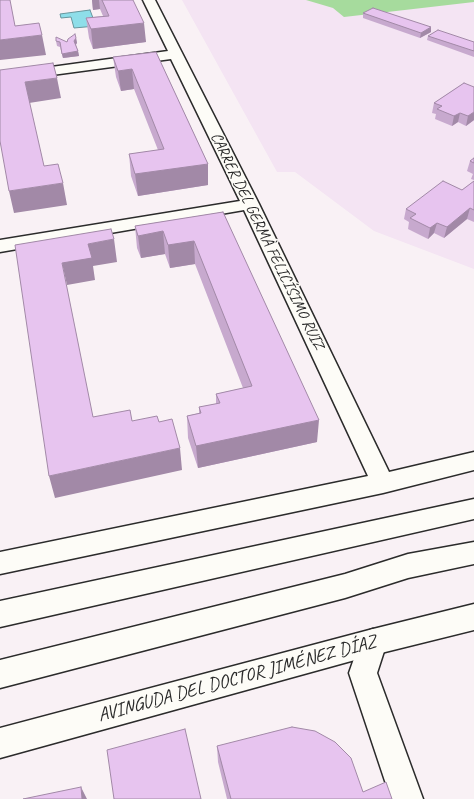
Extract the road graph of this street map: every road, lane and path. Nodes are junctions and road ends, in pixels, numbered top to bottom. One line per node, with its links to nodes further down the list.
1 (149, 0): 2 (street, CARRER DEL GERMÀ FELICÍSIMO RUIZ)
2 (175, 54): 3 (street); 4 (street, CARRER DEL GERMÀ FELICÍSIMO RUIZ)
3 (0, 78)
4 (250, 204): 5 (street); 7 (street, CARRER DEL GERMÀ FELICÍSIMO RUIZ)
5 (0, 246)
6 (474, 461): 7 (street)
7 (383, 483): 10 (street)
8 (474, 510): 11 (street)
9 (474, 553): 14 (street)
10 (0, 563)
11 (0, 614)
12 (474, 617): 13 (street, AVINGUDA DEL DOCTOR JIMÉNEZ DÍAZ)
13 (373, 642): 15 (street, AVINGUDA DEL DOCTOR JIMÉNEZ DÍAZ); 16 (street)
14 (0, 674)
15 (0, 743)
16 (407, 799)

